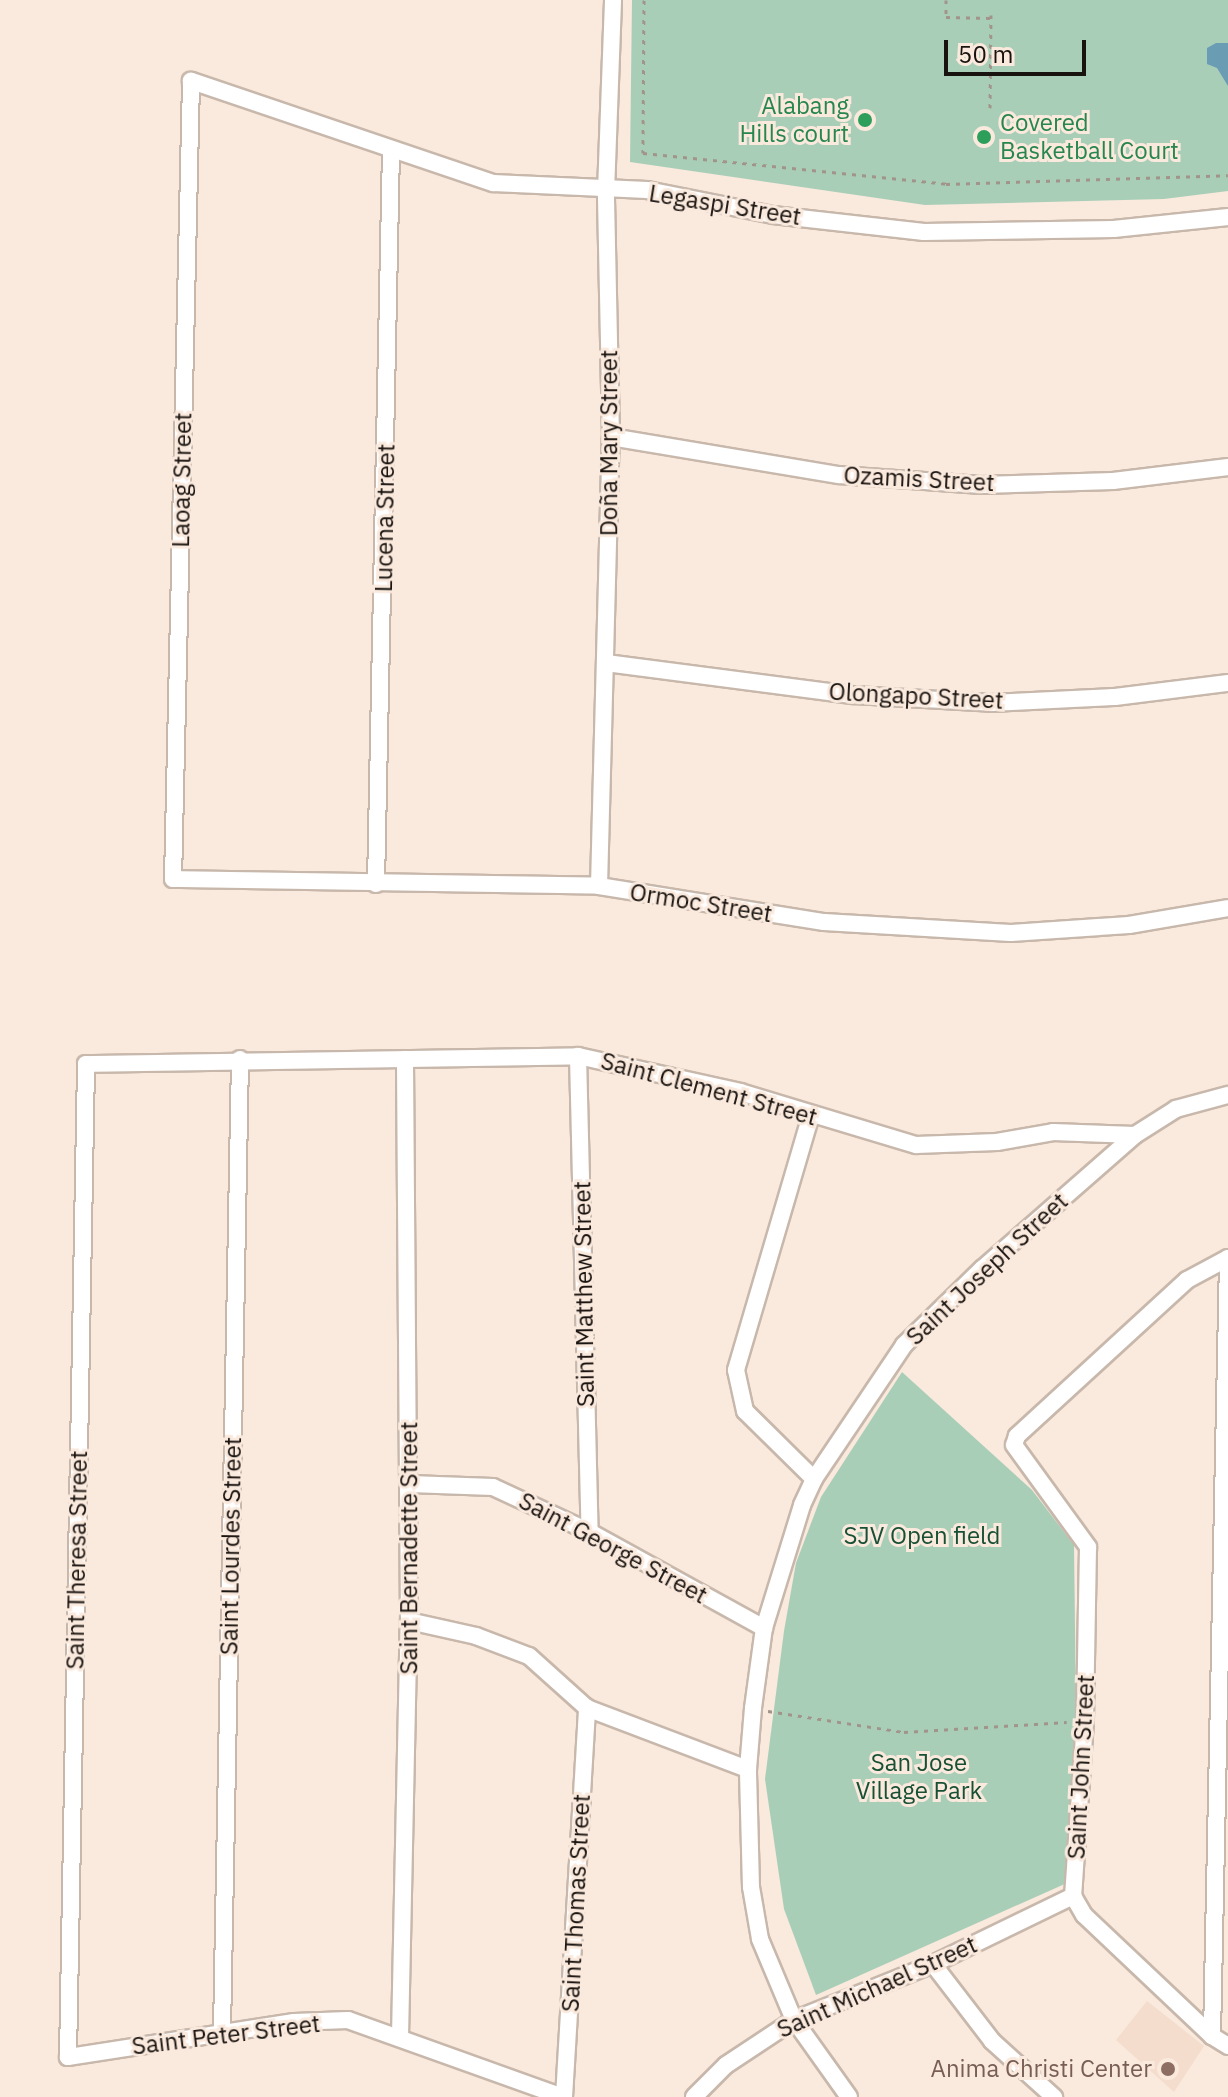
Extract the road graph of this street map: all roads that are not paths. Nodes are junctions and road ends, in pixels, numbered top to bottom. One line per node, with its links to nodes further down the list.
1 (613, 0): 4 (street, Doña Mary Street)
2 (191, 81): 3 (street, Legaspi Street); 10 (street, Laoag Street)
3 (391, 151): 4 (street, Legaspi Street); 11 (street, Lucena Street)
4 (606, 192): 5 (street, Legaspi Street); 6 (street, Doña Mary Street)
5 (1228, 217)
6 (611, 437): 7 (street, Ozamis Street); 8 (street, Doña Mary Street)
7 (1228, 467)
8 (606, 663): 9 (street, Olongapo Street); 12 (street, Doña Mary Street)
9 (1228, 683)
10 (173, 879): 11 (street, Ormoc Street)
11 (376, 884): 12 (street, Ormoc Street)
12 (599, 886): 13 (street, Ormoc Street)
13 (1228, 908)
14 (578, 1056): 16 (street, Saint Clement Street); 19 (street, Saint Clement Street); 24 (street, Saint Matthew Street)
15 (240, 1059): 16 (street, Saint Clement Street); 17 (street, Saint Clement Street); 32 (street, Saint Lourdes Street)
16 (405, 1059): 23 (street, Saint Bernadette Street)
17 (86, 1064): 36 (street, Saint Theresa Street)
18 (1228, 1095): 20 (street, Saint Joseph Street)
19 (811, 1115): 20 (street, Saint Clement Street); 22 (street)
20 (1135, 1135): 22 (street, Saint Joseph Street)
21 (1228, 1258): 29 (street, Saint John Street); 33 (street)
22 (814, 1479): 26 (street, Saint Joseph Street)
23 (410, 1484): 24 (street, Saint George Street); 25 (street, Saint Bernadette Street)
24 (590, 1532): 26 (street, Saint George Street)
25 (409, 1621): 27 (street); 34 (street, Saint Bernadette Street)
26 (764, 1628): 28 (street, Saint Joseph Street)
27 (587, 1708): 28 (street); 37 (street, Saint Thomas Street)
28 (748, 1769): 31 (street, Saint Joseph Street)
29 (1073, 1896): 30 (street, Saint Michael Street); 33 (street)
30 (933, 1964): 31 (street, Saint Michael Street); 40 (street)
31 (794, 2020): 38 (street, Saint Michael Street); 39 (street, Saint Joseph Street)
32 (222, 2032): 34 (street, Saint Peter Street); 36 (street, Saint Peter Street)
33 (1212, 2036): 35 (street)
34 (400, 2037): 37 (street, Saint Peter Street)
35 (1228, 2046)
36 (68, 2057)
37 (563, 2097)
38 (694, 2097)
39 (849, 2097)
40 (1054, 2097)

